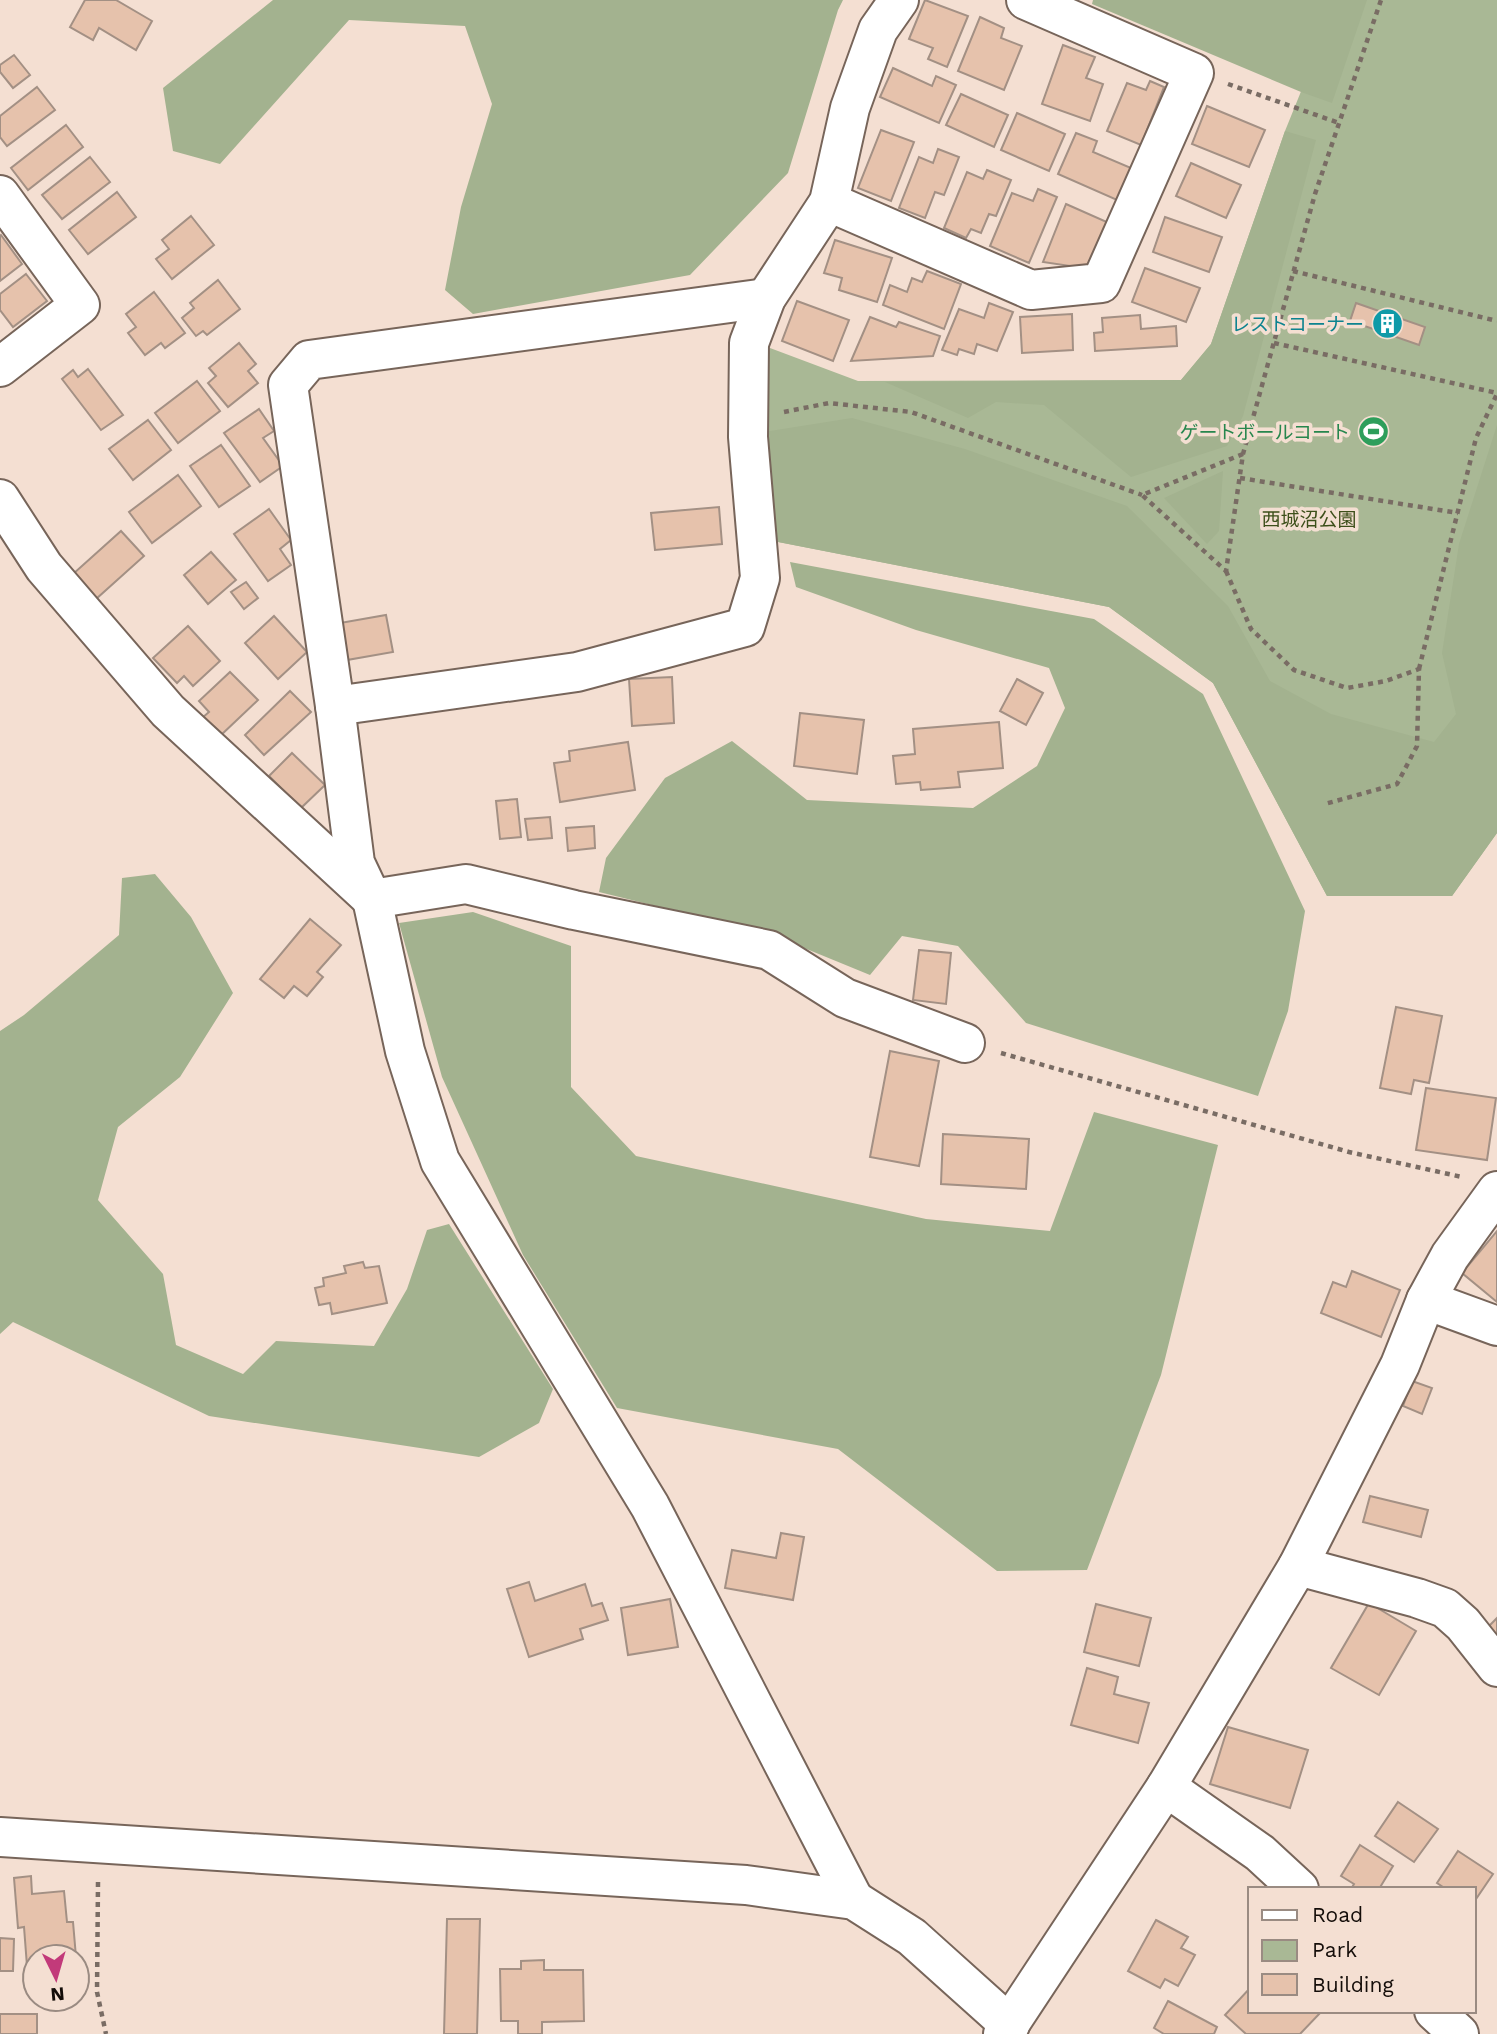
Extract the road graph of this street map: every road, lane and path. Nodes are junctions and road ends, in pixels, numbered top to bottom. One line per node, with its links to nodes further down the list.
1 (898, 0): 7 (street)
2 (1026, 0): 4 (street)
3 (1381, 0): 5 (path)
4 (1194, 73): 5 (path); 7 (street)
5 (1339, 123): 8 (path)
6 (0, 195): 12 (street)
7 (830, 202): 9 (street)
8 (1293, 271): 10 (path); 11 (path)
9 (766, 298): 14 (street); 22 (street)
10 (1497, 321)
11 (1274, 343): 13 (path); 15 (path)
12 (0, 367)
13 (1497, 393): 19 (path)
14 (748, 420): 17 (path); 22 (street)
15 (1243, 454): 16 (path); 17 (path)
16 (1240, 478): 19 (path); 20 (path)
17 (1142, 495): 20 (path)
18 (0, 499): 24 (street)
19 (1458, 513): 21 (path)
20 (1226, 571): 21 (path)
21 (1419, 669): 23 (path)
22 (335, 706): 24 (street)
23 (1325, 804)
24 (372, 899): 25 (street); 35 (street)
25 (965, 1043): 26 (path)
26 (1484, 1185): 27 (street)
27 (1426, 1300): 28 (street); 29 (street)
28 (1497, 1326)
29 (1298, 1566): 30 (street); 31 (street)
30 (1497, 1667)
31 (1166, 1787): 34 (street); 37 (street)
32 (0, 1837): 33 (street)
33 (99, 1842): 35 (street); 38 (path)
34 (1297, 1887)
35 (854, 1900): 37 (street)
36 (1436, 2013): 39 (street)
37 (1007, 2029)
38 (106, 2034)
39 (1460, 2034)

